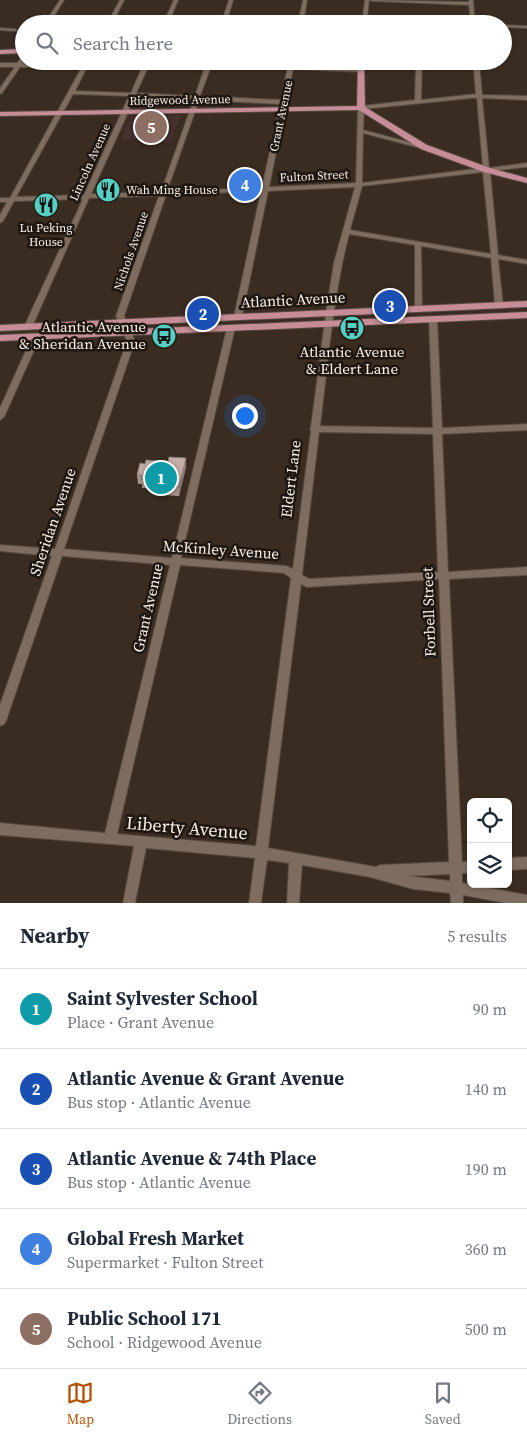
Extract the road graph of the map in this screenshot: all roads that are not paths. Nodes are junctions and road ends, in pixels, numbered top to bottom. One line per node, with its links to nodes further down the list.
1 (62, 0): 9 (street)
2 (122, 0): 10 (street)
3 (176, 0): 11 (street)
4 (231, 0): 12 (street)
5 (305, 0): 13 (street)
6 (367, 0): 14 (street)
7 (372, 0): 8 (street)
8 (471, 2): 15 (street)
9 (52, 15)
10 (114, 15)
11 (169, 15)
12 (226, 15)
13 (302, 15)
14 (365, 15)
15 (472, 15)
16 (512, 26): 17 (street)
17 (527, 27)
18 (0, 29): 19 (street)
19 (15, 30)
20 (15, 51): 21 (main road)
21 (0, 52)
22 (0, 65): 23 (street)
23 (15, 65)
24 (15, 69): 32 (street)
25 (83, 70): 33 (street)
26 (144, 70): 34 (street, Lincoln Avenue)
27 (207, 70): 36 (street, Nichols Avenue)
28 (291, 70): 39 (street, Grant Avenue)
29 (361, 70): 40 (main road, Eldert Lane)
30 (419, 70): 38 (street)
31 (477, 70): 35 (street)
32 (1, 90)
33 (71, 92): 34 (street); 43 (street)
34 (133, 95): 36 (street); 42 (street, Lincoln Avenue)
35 (479, 96): 37 (street); 38 (street); 48 (street)
36 (197, 98): 39 (street); 41 (street, Nichols Avenue)
37 (527, 98)
38 (418, 102): 40 (street)
39 (283, 105): 40 (main road, Ridgewood Avenue); 41 (main road, Ridgewood Avenue); 51 (street, Grant Avenue)
40 (361, 108): 45 (street, Eldert Lane); 46 (main road)
41 (193, 110): 42 (main road, Ridgewood Avenue); 52 (street, Nichols Avenue)
42 (125, 112): 43 (main road, Ridgewood Avenue); 53 (street, Lincoln Avenue)
43 (60, 113): 44 (main road, Ridgewood Avenue); 55 (street)
44 (0, 114)
45 (361, 131): 46 (street); 50 (street, Eldert Lane)
46 (424, 147): 48 (main road)
47 (527, 165): 48 (street)
48 (487, 170): 49 (main road); 50 (street); 59 (street)
49 (527, 180)
50 (358, 185): 51 (street, Fulton Street); 57 (street, Eldert Lane)
51 (265, 190): 52 (street, Fulton Street); 65 (street, Grant Avenue)
52 (163, 194): 53 (street, Fulton Street); 70 (street, Nichols Avenue)
53 (87, 197): 55 (street, Fulton Street); 68 (street, Lincoln Avenue)
54 (0, 200): 55 (street, Fulton Street)
55 (11, 200): 56 (street)
56 (0, 220)
57 (346, 231): 58 (street); 66 (street, Eldert Lane)
58 (418, 243): 59 (street); 63 (street)
59 (493, 256): 60 (street); 62 (street)
60 (527, 262)
61 (527, 304): 62 (main road, Atlantic Avenue)
62 (499, 305): 63 (main road, Atlantic Avenue)
63 (418, 308): 66 (main road, Atlantic Avenue)
64 (527, 315): 67 (main road, Atlantic Avenue)
65 (238, 317): 66 (main road, Atlantic Avenue); 70 (main road, Atlantic Avenue)
66 (329, 318): 67 (main road, Atlantic Avenue); 71 (main road, Atlantic Avenue); 76 (street, Eldert Lane)
67 (433, 319): 77 (street, Forbell Street)
68 (28, 327): 69 (main road, Atlantic Avenue); 70 (main road, Atlantic Avenue)
69 (0, 328)
70 (126, 328): 71 (main road, Atlantic Avenue); 72 (main road, Atlantic Avenue); 79 (street, Sheridan Avenue)
71 (231, 328): 80 (street, Grant Avenue)
72 (36, 337): 73 (main road, Atlantic Avenue); 74 (street)
73 (0, 338)
74 (0, 417)
75 (527, 427): 77 (street)
76 (314, 429): 77 (street); 82 (street, Eldert Lane)
77 (438, 431): 83 (street, Forbell Street)
78 (0, 548): 79 (street, McKinley Avenue)
79 (58, 552): 80 (street, McKinley Avenue); 84 (street, Sheridan Avenue)
80 (175, 562): 82 (street, McKinley Avenue); 86 (street, Grant Avenue)
81 (527, 571): 83 (street, McKinley Avenue)
82 (295, 576): 83 (street, McKinley Avenue); 88 (street, Eldert Lane)
83 (444, 576): 91 (street, Forbell Street)
84 (0, 722)
85 (0, 830): 86 (street, Liberty Avenue)
86 (110, 838): 87 (street, Liberty Avenue)
87 (141, 841): 88 (street, Liberty Avenue); 95 (street)
88 (262, 853): 89 (street, Liberty Avenue); 96 (street, Eldert Lane)
89 (296, 858): 92 (street, Liberty Avenue); 97 (street)
90 (467, 867): 91 (street, Liberty Avenue)
91 (455, 868): 92 (street, Liberty Avenue); 93 (street, Forbell Street)
92 (370, 871): 93 (street, Liberty Avenue)
93 (456, 888): 94 (street, Liberty Avenue); 98 (street, Forbell Street)
94 (527, 901)
95 (129, 903)
96 (255, 903)
97 (293, 903)
98 (457, 903)

